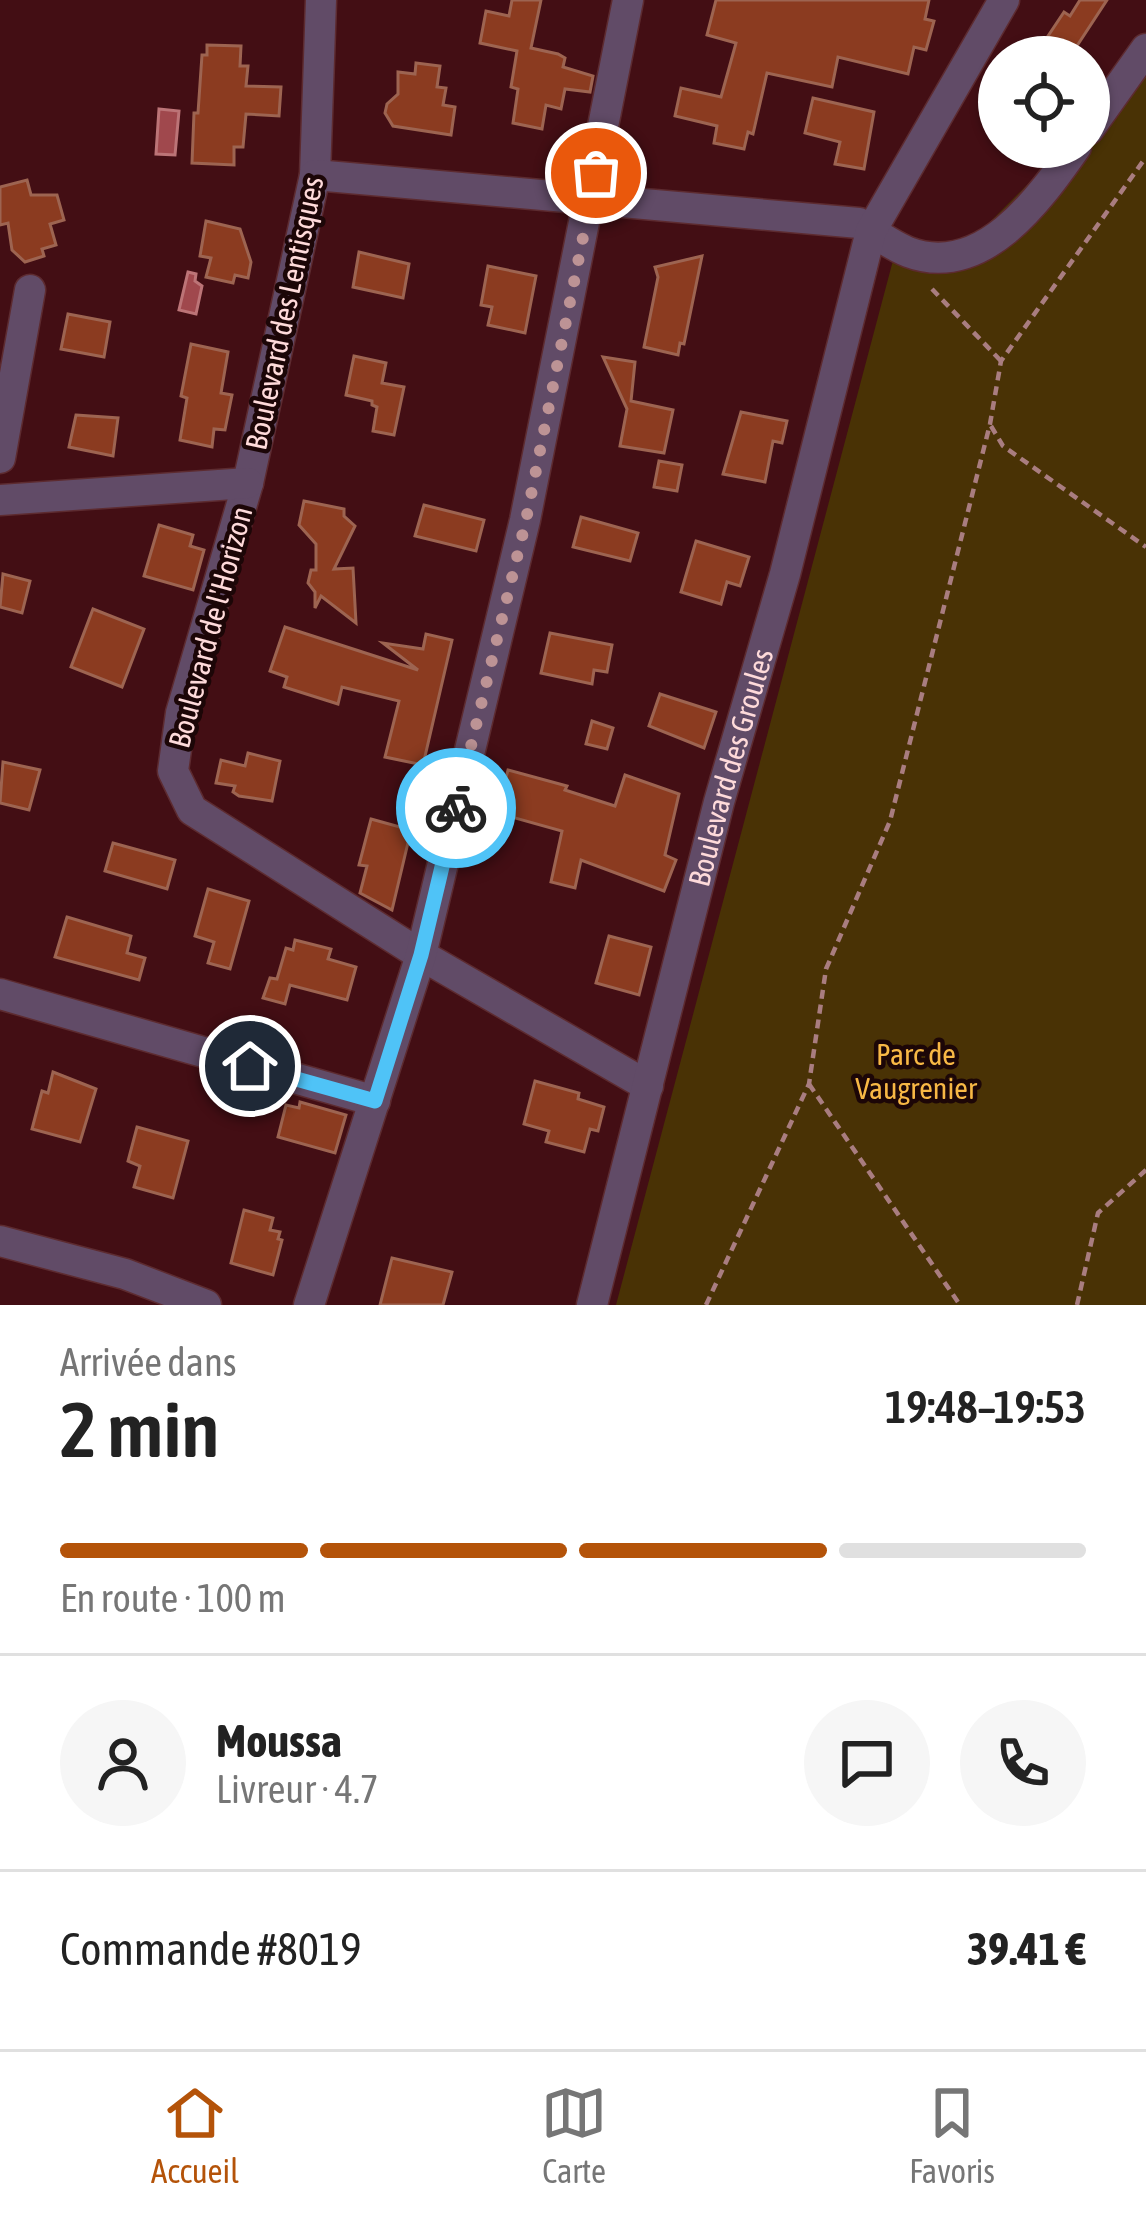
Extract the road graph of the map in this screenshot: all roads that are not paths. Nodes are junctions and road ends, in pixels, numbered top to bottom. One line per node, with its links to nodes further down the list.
1 (321, 0): 7 (street, Boulevard des Lentisques)
2 (628, 0): 8 (street)
3 (1004, 0): 9 (street)
4 (1146, 49): 5 (street)
5 (1110, 100)
6 (1061, 168): 9 (street)
7 (315, 176): 8 (street); 12 (street, Boulevard des Lentisques)
8 (591, 198): 9 (street); 14 (street)
9 (871, 231): 16 (street, Boulevard des Groules)
10 (30, 290): 11 (street)
11 (0, 458)
12 (248, 482): 13 (street); 14 (street, Boulevard de l'Horizon)
13 (0, 500)
14 (421, 955): 16 (street, Boulevard de l'Horizon); 17 (street)
15 (0, 994): 17 (street)
16 (648, 1086): 21 (street, Boulevard des Groules)
17 (375, 1101): 20 (street)
18 (0, 1241): 19 (street)
19 (206, 1305)
20 (309, 1305)
21 (592, 1305)

